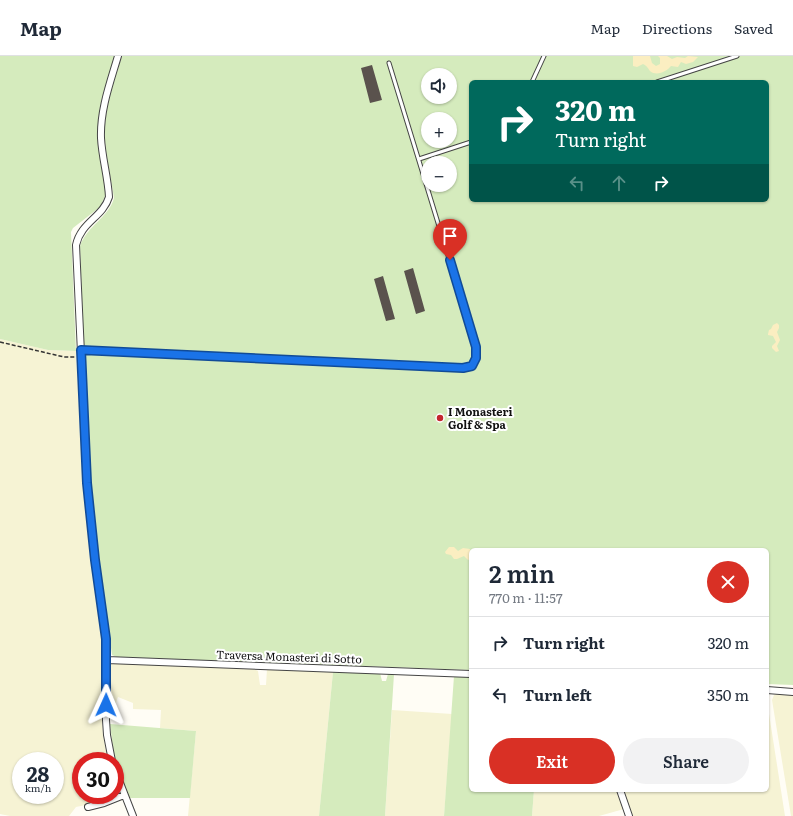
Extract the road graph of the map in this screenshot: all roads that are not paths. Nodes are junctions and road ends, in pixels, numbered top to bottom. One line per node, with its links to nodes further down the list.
1 (118, 56): 9 (street)
2 (544, 56): 5 (lane)
3 (737, 56): 6 (lane)
4 (389, 63): 8 (lane)
5 (533, 80)
6 (663, 80)
7 (469, 143): 8 (lane)
8 (419, 159): 9 (lane)
9 (81, 353): 10 (street)
10 (107, 660): 11 (street, Traversa Monasteri di Sotto); 14 (street)
11 (469, 674)
12 (769, 690): 13 (street)
13 (793, 692)
14 (111, 752)
15 (621, 792): 20 (street)
16 (124, 795): 19 (street)
17 (100, 804): 18 (street)
18 (88, 807)
19 (133, 816)
20 (629, 816)

